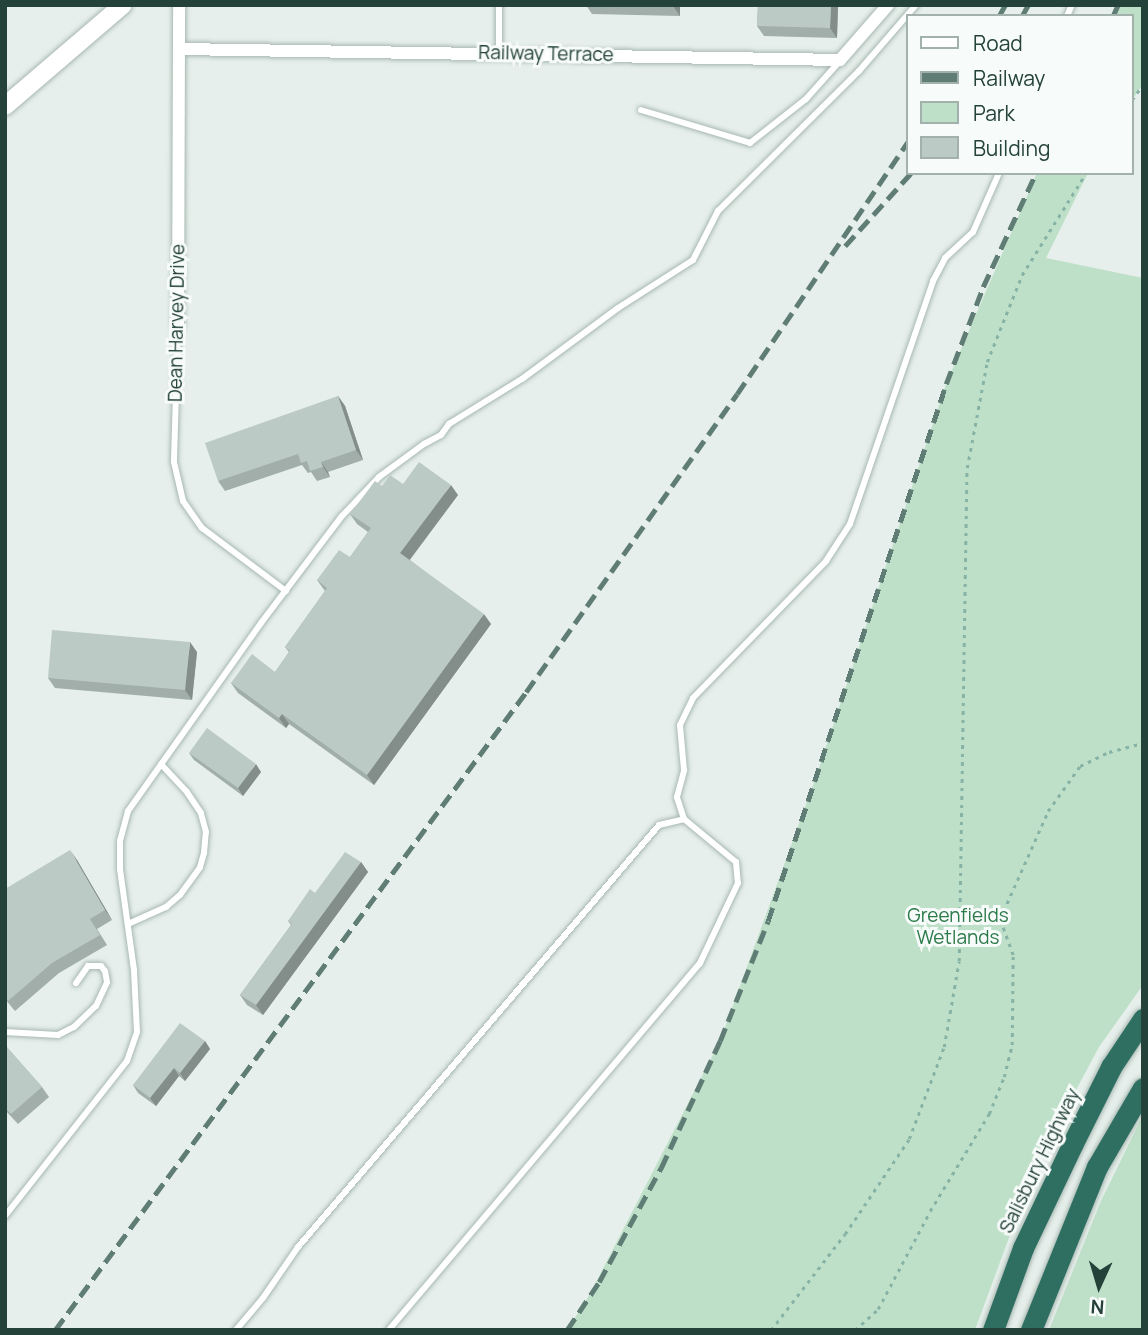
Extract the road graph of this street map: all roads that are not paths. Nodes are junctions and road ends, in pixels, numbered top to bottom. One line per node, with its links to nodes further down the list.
1 (123, 5): 9 (street)
2 (179, 5): 6 (street, Dean Harvey Drive)
3 (499, 5): 7 (lane)
4 (888, 5): 8 (street)
5 (906, 17): 13 (lane)
6 (179, 49): 7 (street, Railway Terrace); 12 (street, Dean Harvey Drive)
7 (499, 54): 8 (street, Railway Terrace)
8 (840, 60): 10 (lane)
9 (5, 107)
10 (640, 110)
11 (998, 175): 15 (lane)
12 (178, 325): 13 (lane, Dean Harvey Drive)
13 (286, 591): 14 (lane)
14 (161, 764): 16 (lane); 16 (lane)
15 (684, 819): 22 (lane); 23 (lane)
16 (128, 924): 21 (lane)
17 (76, 983): 19 (lane)
18 (1143, 1019): 24 (highway, Salisbury Highway)
19 (5, 1032)
20 (1143, 1088): 25 (highway)
21 (5, 1216)
22 (236, 1330)
23 (389, 1330)
24 (992, 1330)
25 (1031, 1330)

